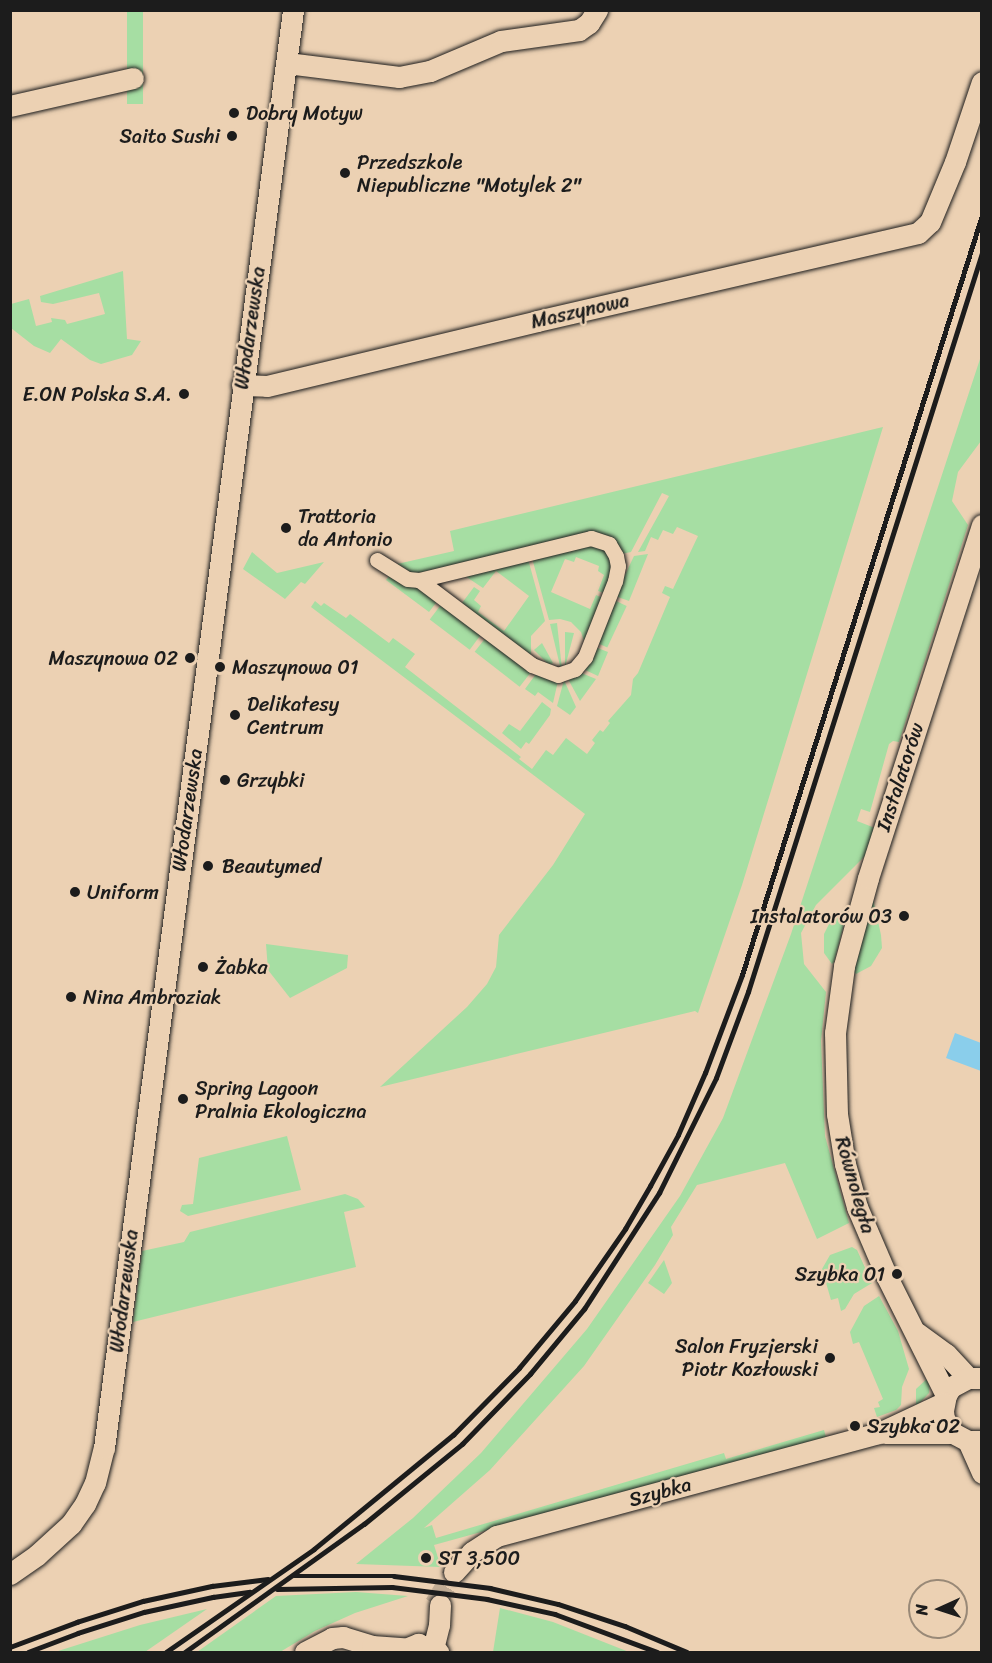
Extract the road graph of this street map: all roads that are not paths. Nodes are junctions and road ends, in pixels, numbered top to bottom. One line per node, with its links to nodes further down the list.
1 (293, 10): 3 (street, Włodarzewska)
2 (597, 10): 3 (street)
3 (287, 63): 7 (street, Włodarzewska)
4 (133, 78): 6 (street)
5 (981, 82): 7 (street, Maszynowa)
6 (10, 106)
7 (242, 385): 19 (street, Włodarzewska)
8 (981, 525): 11 (street, Instalatorów)
9 (377, 560): 10 (street)
10 (418, 580): 10 (street)
11 (835, 1034): 12 (street, Równoległa)
12 (910, 1328): 13 (street, Równoległa); 14 (street, Równoległa)
13 (975, 1378): 14 (street, Szybka)
14 (944, 1399): 15 (street, Szybka); 16 (street, Równoległa)
15 (879, 1433): 16 (street, Szybka); 18 (street, Szybka)
16 (967, 1438): 17 (street)
17 (981, 1473)
18 (454, 1572)
19 (10, 1574)
20 (438, 1605): 21 (street)
21 (418, 1649): 22 (street)
22 (306, 1652): 23 (street)
23 (345, 1653)

